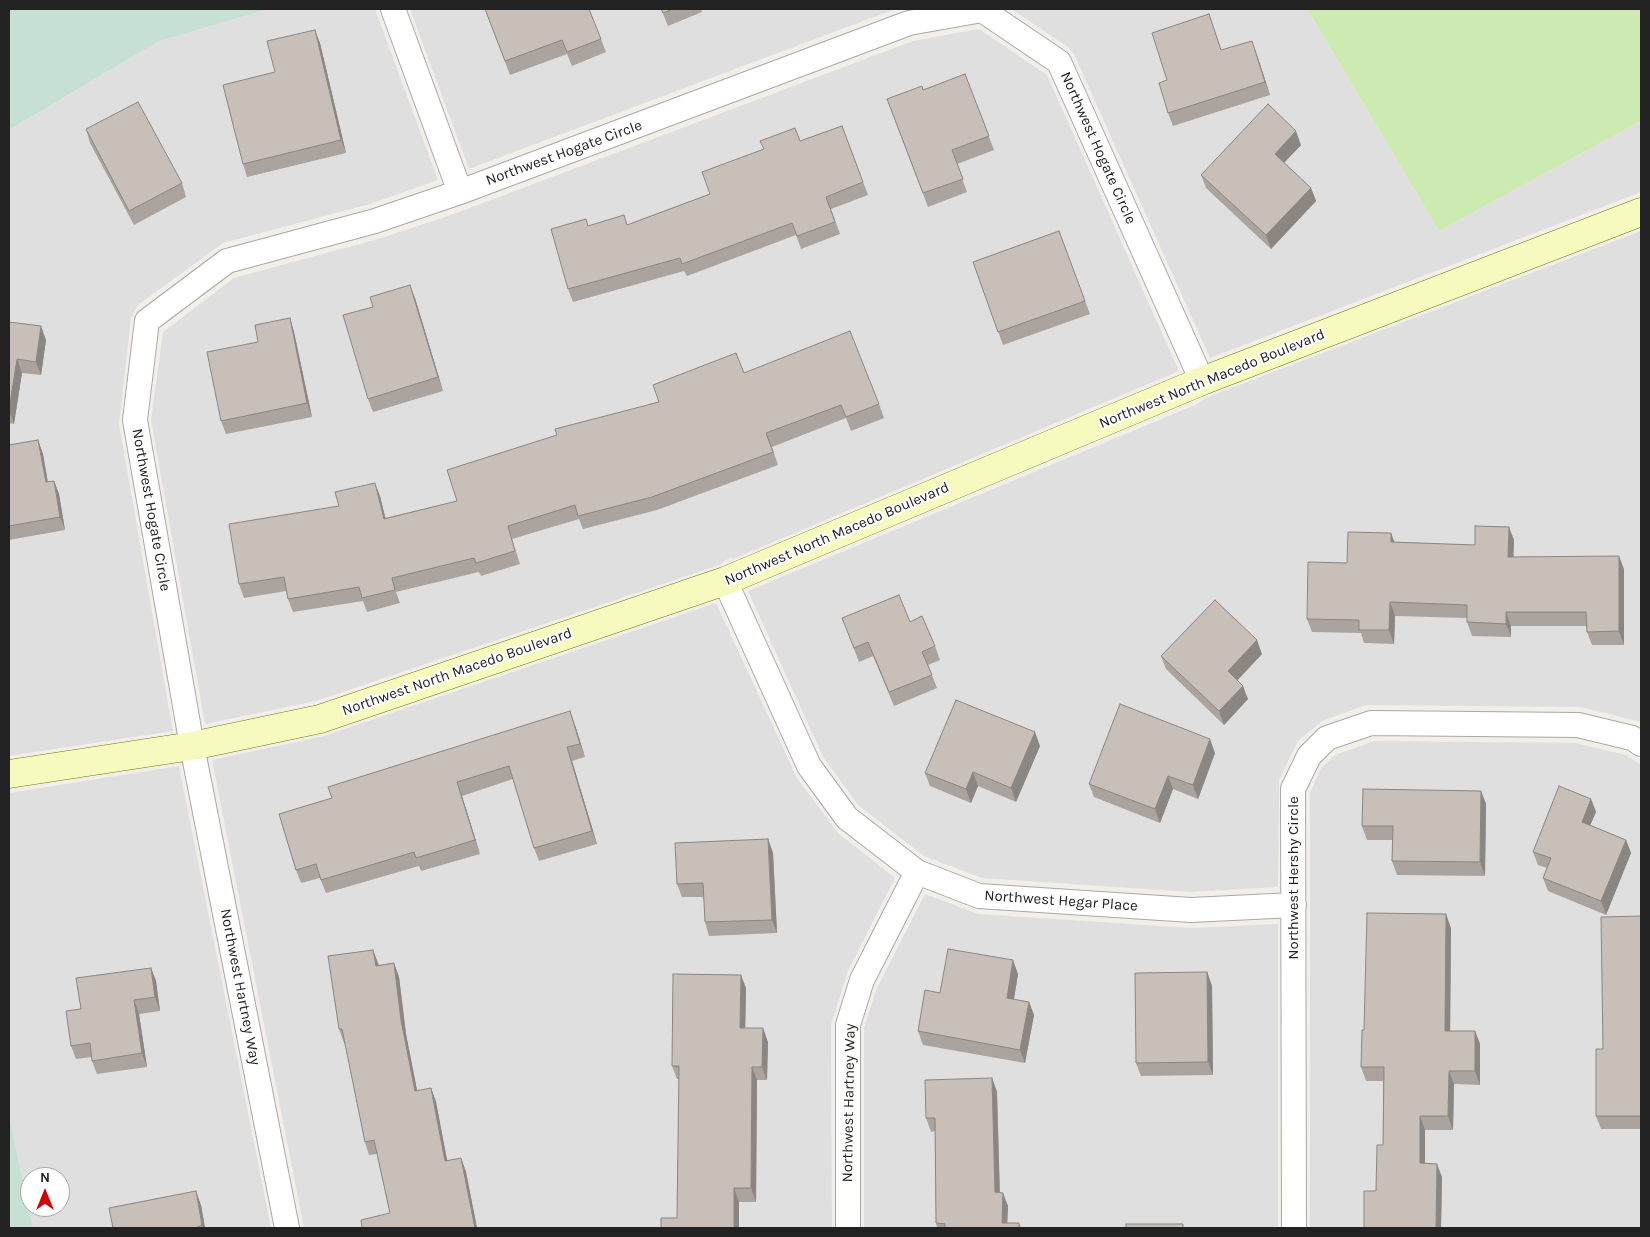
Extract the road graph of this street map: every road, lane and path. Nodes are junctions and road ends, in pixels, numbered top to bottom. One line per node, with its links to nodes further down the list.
1 (392, 9): 2 (street)
2 (460, 192): 4 (street, Northwest Hogate Circle); 7 (street, Northwest Hogate Circle)
3 (1641, 212): 4 (street, Northwest North Macedo Boulevard)
4 (1202, 380): 5 (street, Northwest North Macedo Boulevard)
5 (725, 581): 7 (street, Northwest North Macedo Boulevard); 9 (street, Northwest Hegar Place)
6 (1641, 744): 10 (street, Northwest Hershy Circle)
7 (192, 746): 8 (street, Northwest North Macedo Boulevard); 11 (street, Northwest Hartney Way)
8 (9, 774)
9 (917, 872): 10 (street, Northwest Hegar Place); 12 (street, Northwest Hartney Way)
10 (1294, 905): 13 (street, Northwest Hershy Circle)
11 (287, 1228)
12 (848, 1228)
13 (1294, 1228)

